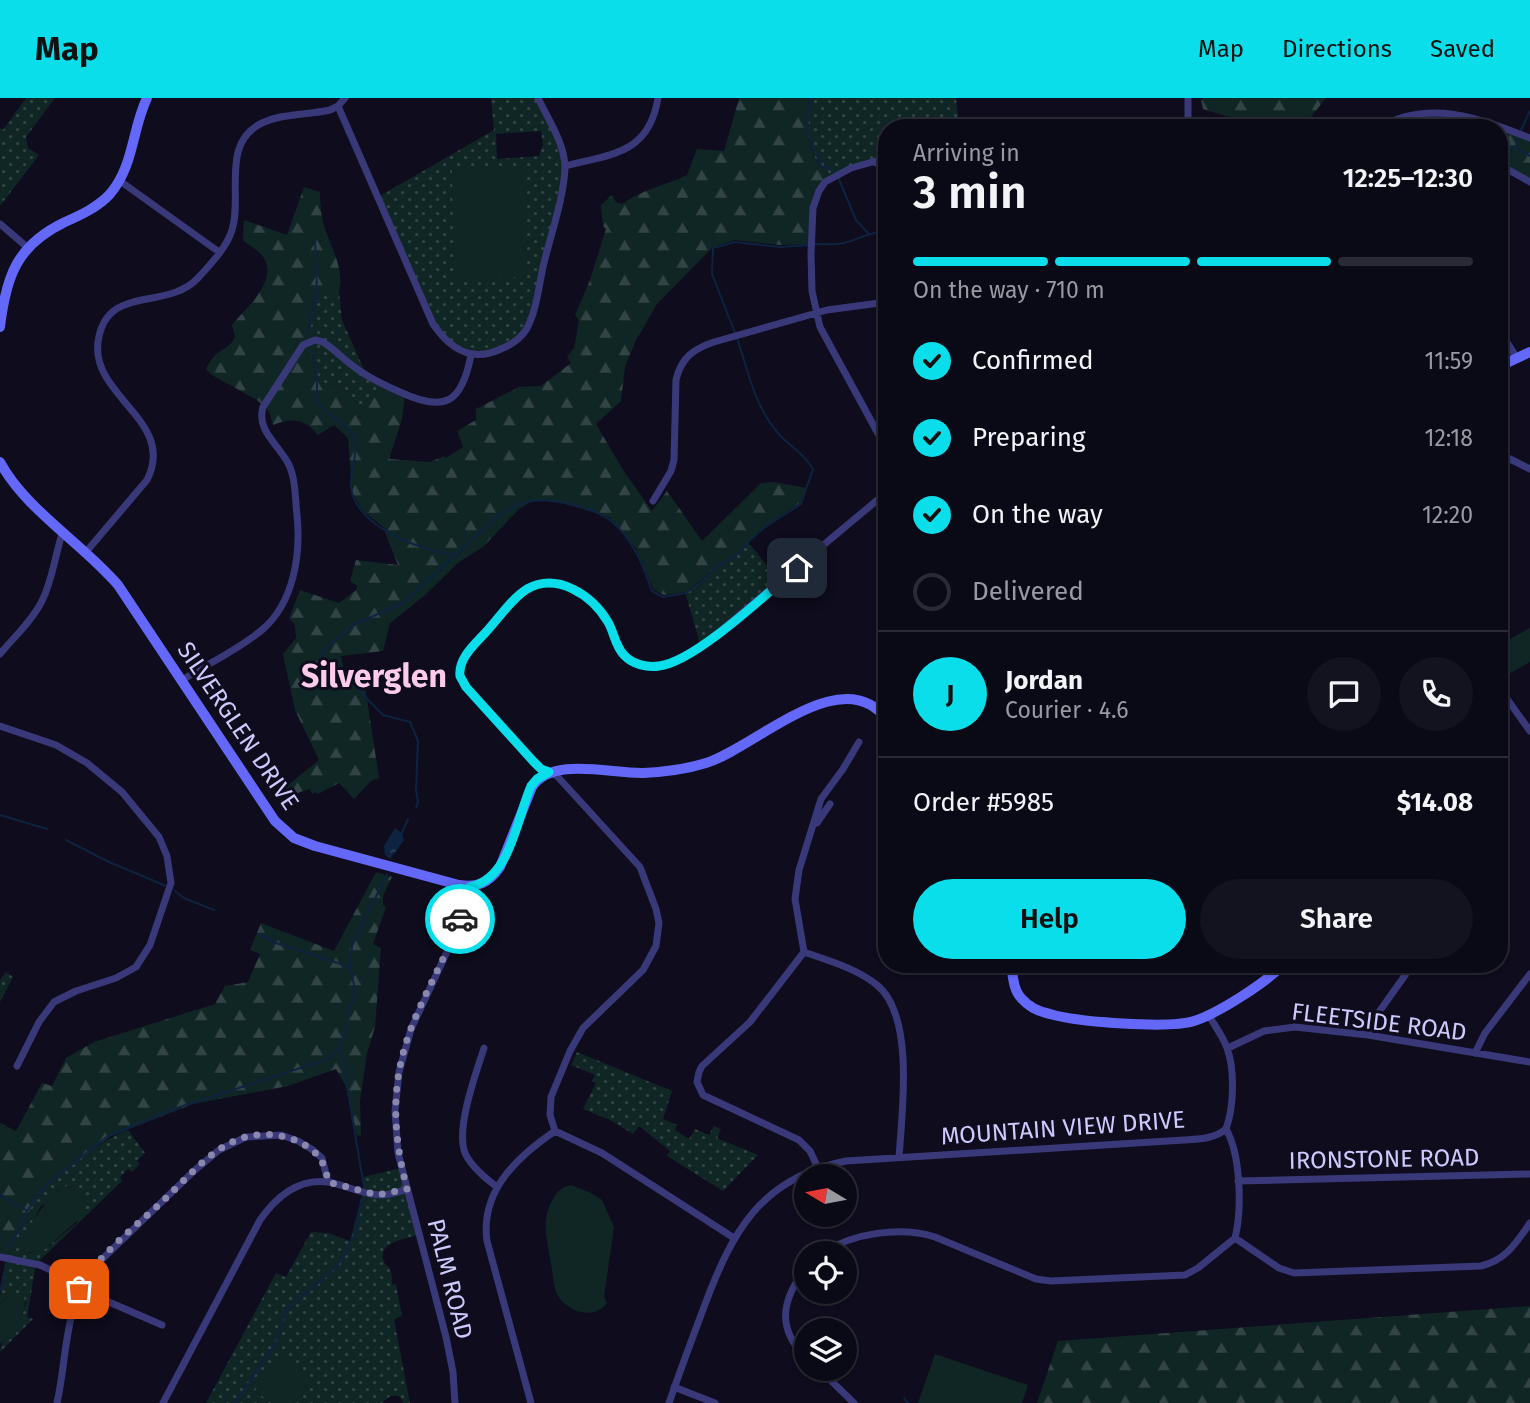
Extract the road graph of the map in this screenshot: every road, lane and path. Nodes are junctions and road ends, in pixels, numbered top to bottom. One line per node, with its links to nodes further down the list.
1 (147, 98): 17 (street)
2 (345, 98): 6 (street)
3 (538, 98): 15 (street)
4 (658, 98): 15 (street)
5 (1188, 98): 7 (street)
6 (338, 106): 21 (street); 27 (street)
7 (1188, 119)
8 (1398, 119): 9 (street)
9 (1480, 119)
10 (1508, 128): 11 (street)
11 (1529, 135)
12 (878, 161): 13 (street)
13 (873, 162): 14 (street); 23 (street)
14 (878, 163)
15 (565, 166): 27 (street)
16 (1508, 170): 18 (street)
17 (120, 181): 20 (street); 21 (street)
18 (1530, 182)
19 (0, 224): 20 (street)
20 (27, 247): 24 (street)
21 (219, 252): 37 (street)
22 (878, 303): 23 (street)
23 (816, 313): 30 (street); 35 (street)
24 (0, 327)
25 (1508, 344): 28 (street)
26 (1530, 352): 28 (street)
27 (471, 355): 39 (street)
28 (1517, 358): 29 (street)
29 (1508, 362)
30 (878, 434)
31 (1508, 458): 33 (street)
32 (0, 462): 36 (street, SILVERGLEN DRIVE)
33 (1530, 469)
34 (878, 500): 46 (street)
35 (653, 501)
36 (63, 531): 37 (street, SILVERGLEN DRIVE); 38 (street)
37 (86, 552): 39 (street, SILVERGLEN DRIVE)
38 (0, 654)
39 (181, 681): 49 (street, SILVERGLEN DRIVE)
40 (1508, 700): 44 (street)
41 (878, 704): 42 (street)
42 (876, 708): 46 (street)
43 (0, 726): 61 (street)
44 (1530, 731)
45 (859, 742): 48 (street)
46 (549, 772): 49 (street); 63 (street)
47 (830, 804): 48 (street)
48 (813, 830): 50 (street)
49 (470, 887): 72 (street, PALM ROAD)
50 (804, 952): 64 (street); 65 (street)
51 (1012, 973): 55 (street)
52 (1272, 973): 55 (street)
53 (1407, 973): 56 (street)
54 (1530, 974): 59 (street)
55 (1208, 1014): 58 (street)
56 (1368, 1035): 58 (street, FLEETSIDE ROAD); 59 (street, FLEETSIDE ROAD)
57 (484, 1048): 71 (street)
58 (1228, 1048): 62 (street)
59 (1475, 1053): 60 (street, FLEETSIDE ROAD)
60 (1530, 1062)
61 (17, 1066)
62 (1227, 1129): 64 (street, MOUNTAIN VIEW DRIVE); 69 (street)
63 (555, 1131): 71 (street); 74 (street)
64 (899, 1157): 66 (street, MOUNTAIN VIEW DRIVE)
65 (816, 1164)
66 (834, 1164)
67 (1530, 1174): 69 (street, IRONSTONE ROAD)
68 (794, 1179): 74 (street, MOUNTAIN VIEW DRIVE)
69 (1238, 1181): 75 (street)
70 (328, 1182): 72 (street); 79 (street); 85 (street)
71 (497, 1187): 87 (street)
72 (407, 1189): 86 (street, PALM ROAD)
73 (1530, 1223): 75 (street)
74 (734, 1238): 83 (street, MOUNTAIN VIEW DRIVE)
75 (1235, 1238): 76 (street)
76 (847, 1241)
77 (0, 1257): 79 (street)
78 (794, 1284): 81 (street)
79 (80, 1287): 80 (street); 84 (street)
80 (162, 1325)
81 (794, 1341)
82 (832, 1381): 90 (street)
83 (674, 1387): 88 (street, MOUNTAIN VIEW DRIVE); 89 (street)
84 (57, 1403)
85 (163, 1403)
86 (454, 1403)
87 (531, 1403)
88 (668, 1403)
89 (715, 1403)
90 (855, 1403)

